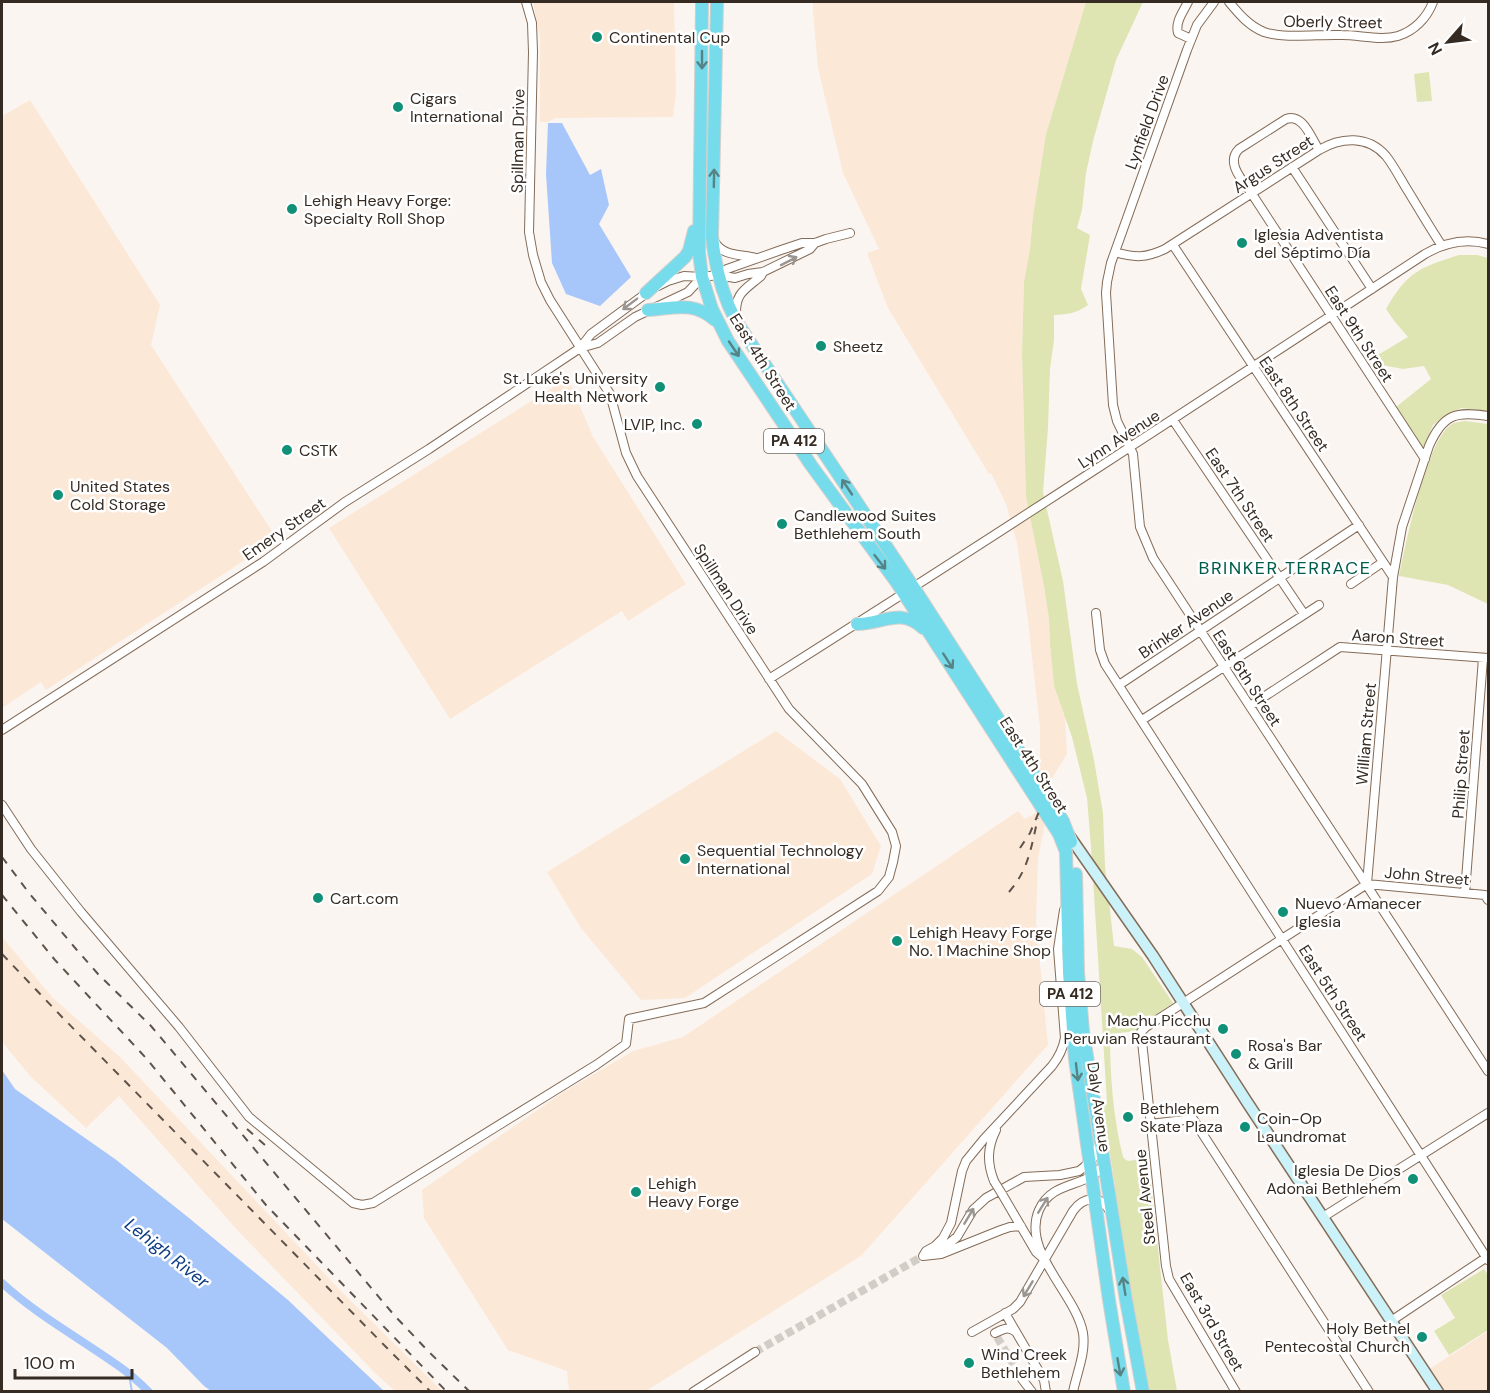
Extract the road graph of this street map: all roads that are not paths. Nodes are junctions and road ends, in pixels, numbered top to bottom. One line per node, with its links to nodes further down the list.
1 (526, 2): 30 (street, Spillman Drive)
2 (702, 2): 12 (highway, East 4th Street / PA 412, one-way to 12)
3 (717, 2): 14 (highway, East 4th Street / PA 412, one-way to 3)
4 (1188, 2): 8 (street)
5 (1214, 2): 8 (street, Lynfield Drive)
6 (1229, 2): 7 (street, Oberly Street)
7 (1433, 2)
8 (1191, 39): 19 (street, Lynfield Drive)
9 (1319, 150): 10 (street, Argus Street); 11 (street, East 9th Street); 18 (street, Argus Street)
10 (1292, 167): 11 (street, Argus Street); 24 (street)
11 (1252, 194): 17 (street, Argus Street); 27 (street, East 9th Street)
12 (699, 209): 23 (highway, East 4th Street / PA 412); 25 (highway)
13 (850, 233): 15 (street, Emery Street)
14 (712, 236): 20 (street); 22 (highway, East 4th Street / PA 412)
15 (815, 243): 20 (street, Emery Street); 21 (street, Emery Street, one-way to 15)
16 (1488, 244): 18 (street, Lynn Avenue)
17 (1173, 245): 19 (street, Argus Street); 31 (street, East 8th Street)
18 (1442, 246): 24 (street, Lynn Avenue)
19 (1114, 254): 34 (street, East 6th Street)
20 (758, 258): 22 (street, Emery Street)
21 (764, 272): 22 (street, Emery Street); 28 (street)
22 (718, 275): 23 (street, Emery Street); 28 (highway, East 4th Street / PA 412)
23 (702, 277): 25 (street, Emery Street); 26 (street, Emery Street); 29 (highway, East 4th Street / PA 412)
24 (1372, 289): 27 (street, Lynn Avenue)
25 (646, 293): 30 (street, Emery Street, one-way to 30)
26 (648, 310): 29 (highway); 30 (street, Emery Street)
27 (1331, 316): 31 (street, Lynn Avenue); 35 (street, East 9th Street)
28 (736, 321): 41 (highway, East 4th Street / PA 412, one-way to 28)
29 (718, 323): 41 (highway, East 4th Street / PA 412, one-way to 41)
30 (580, 348): 51 (street, Spillman Drive); 55 (street, Emery Street)
31 (1253, 367): 33 (street, Lynn Avenue); 36 (street, East 8th Street)
32 (1488, 416): 35 (street, William Street)
33 (1173, 420): 34 (street, Lynn Avenue); 39 (street, East 7th Street)
34 (1131, 448): 41 (street, Lynn Avenue); 46 (street, East 6th Street)
35 (1425, 459): 38 (street, William Street)
36 (1359, 525): 37 (street, East 8th Street); 39 (street, Brinker Avenue)
37 (1383, 562): 38 (street, East 8th Street); 40 (street)
38 (1393, 577): 48 (street, William Street)
39 (1280, 578): 44 (street, East 7th Street); 46 (street, Brinker Avenue)
40 (1351, 584)
41 (909, 591): 45 (street, Lynn Avenue); 47 (highway, East 4th Street / PA 412); 56 (highway, East 4th Street / PA 412)
42 (1318, 605): 44 (street)
43 (1096, 613): 52 (street, East 5th Street)
44 (1304, 614): 50 (street)
45 (857, 624): 47 (highway); 51 (street, Lynn Avenue)
46 (1201, 631): 50 (street, East 6th Street); 52 (street, Brinker Avenue)
47 (932, 636): 56 (highway, East 4th Street / PA 412, one-way to 56)
48 (1387, 651): 49 (street, Aaron Street); 53 (street, Aaron Street); 59 (street, William Street)
49 (1486, 658): 61 (street, Philip Street)
50 (1224, 667): 53 (street, East 6th Street); 54 (street)
51 (769, 680): 57 (street, Spillman Drive)
52 (1119, 685): 54 (street, East 5th Street)
53 (1250, 706): 59 (street, East 6th Street)
54 (1142, 720): 63 (street, East 5th Street)
55 (2, 730)
56 (1042, 796): 58 (highway, East 4th Street / PA 412); 58 (highway, East 4th Street / PA 412)
57 (2, 805)
58 (1061, 829): 60 (highway, Daly Avenue / PA 412); 64 (main road, East 4th Street); 69 (highway, Daly Avenue / PA 412)
59 (1367, 884): 61 (street, John Street); 63 (street); 65 (street, East 6th Street)
60 (1068, 885): 67 (street); 71 (highway, Daly Avenue / PA 412, one-way to 71)
61 (1465, 893): 62 (street, John Street)
62 (1487, 897)
63 (1282, 939): 64 (street); 70 (street, East 5th Street)
64 (1183, 1003): 68 (street, Steel Avenue); 76 (main road, East 4th Street)
65 (1488, 1071)
66 (1488, 1113): 70 (street)
67 (1002, 1122): 77 (street, bridge); 78 (street)
68 (1150, 1124): 81 (street, Steel Avenue); 96 (street)
69 (1100, 1136): 71 (street); 72 (highway, Daly Avenue / PA 412)
70 (1421, 1155): 76 (street); 79 (street, East 5th Street)
71 (1090, 1162): 73 (highway, Daly Avenue / PA 412); 78 (street, one-way to 71)
72 (1105, 1162): 73 (street); 75 (highway, Daly Avenue / PA 412)
73 (1092, 1176): 74 (highway, Daly Avenue / PA 412); 80 (street, one-way to 73)
74 (1095, 1199): 75 (street); 80 (street); 93 (highway, Daly Avenue / PA 412, one-way to 93)
75 (1112, 1213): 94 (highway, Daly Avenue / PA 412, one-way to 75)
76 (1323, 1217): 83 (main road, East 4th Street)
77 (1021, 1226): 78 (street); 80 (street)
78 (927, 1254)
79 (1488, 1258): 83 (street)
80 (1045, 1260): 82 (street, one-way to 82); 92 (street)
81 (1166, 1266): 95 (street, East 3rd Street)
82 (1005, 1313): 84 (street); 85 (street)
83 (1391, 1321): 97 (main road, East 4th Street)
84 (989, 1323): 86 (street); 86 (street)
85 (1016, 1332): 86 (street); 91 (street)
86 (996, 1335)
87 (755, 1352): 89 (street)
88 (1022, 1379): 90 (street)
89 (693, 1392)
90 (1032, 1392)
91 (1046, 1392)
92 (1073, 1392)
93 (1124, 1392)
94 (1143, 1392)
95 (1236, 1392)
96 (1370, 1392)
97 (1438, 1392)

